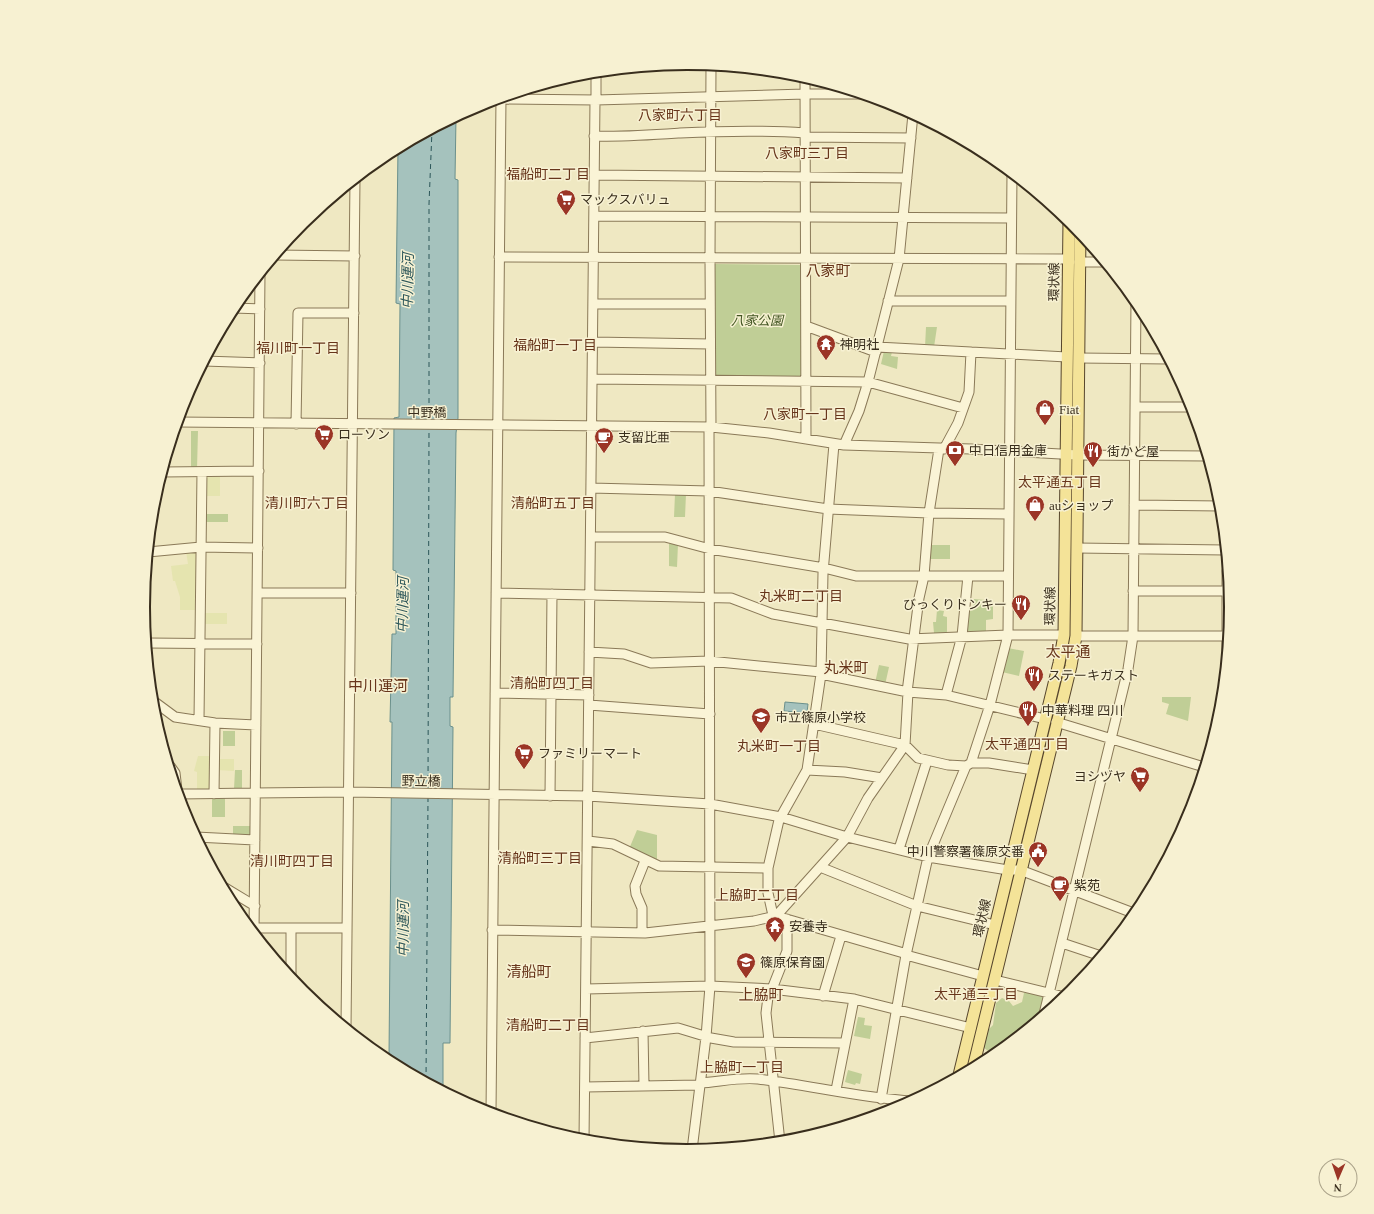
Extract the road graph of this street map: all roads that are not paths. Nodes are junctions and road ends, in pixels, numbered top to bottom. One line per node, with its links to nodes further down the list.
1 (711, 71): 6 (street)
2 (596, 78): 8 (street)
3 (804, 83): 4 (street)
4 (805, 94): 5 (street); 6 (street); 12 (street)
5 (846, 94)
6 (711, 96): 8 (street); 11 (street)
7 (511, 99): 8 (street)
8 (595, 100): 13 (street)
9 (500, 104): 30 (street)
10 (913, 120): 14 (street)
11 (711, 133): 12 (street); 13 (street); 16 (street)
12 (805, 135): 14 (street); 17 (street)
13 (594, 136): 15 (street)
14 (911, 138): 18 (street)
15 (594, 175): 16 (street); 21 (street)
16 (711, 176): 17 (street); 22 (street)
17 (805, 177): 18 (street); 23 (street)
18 (907, 178): 24 (street)
19 (1012, 180): 25 (street)
20 (356, 184): 29 (street)
21 (594, 216): 22 (street); 31 (street)
22 (710, 217): 23 (street); 32 (street)
23 (805, 218): 24 (street); 33 (street)
24 (903, 218): 25 (street); 34 (street)
25 (1011, 218): 35 (street)
26 (1069, 229): 36 (main road, 環状線)
27 (1080, 241): 37 (main road, 環状線)
28 (281, 255): 29 (street)
29 (355, 256): 46 (street)
30 (500, 257): 31 (street); 71 (street)
31 (593, 257): 32 (street); 42 (street)
32 (710, 258): 33 (street); 43 (street)
33 (806, 258): 34 (street); 48 (street)
34 (899, 259): 35 (street); 40 (street)
35 (1011, 259): 36 (street); 41 (street)
36 (1068, 259): 54 (main road, 環状線)
37 (1079, 262): 38 (street); 55 (main road, 環状線)
38 (1098, 262)
39 (260, 281): 45 (street)
40 (888, 301): 41 (street); 51 (street)
41 (1010, 301): 53 (street)
42 (593, 304): 43 (street); 49 (street)
43 (710, 304): 50 (street)
44 (241, 308): 45 (street)
45 (260, 309): 59 (street)
46 (354, 313): 69 (street); 70 (street)
47 (1138, 318): 56 (street)
48 (806, 326): 51 (street); 62 (street)
49 (593, 342): 50 (street); 60 (street)
50 (710, 344): 61 (street)
51 (876, 349): 52 (street); 63 (street)
52 (971, 352): 53 (street); 66 (street)
53 (1010, 355): 54 (street); 77 (street)
54 (1067, 357): 78 (main road, 環状線)
55 (1079, 358): 56 (street); 79 (main road, 環状線)
56 (1135, 358): 57 (street); 64 (street)
57 (1163, 359)
58 (209, 361): 59 (street)
59 (260, 363): 68 (street)
60 (592, 379): 61 (street); 72 (street)
61 (711, 380): 62 (street); 73 (street)
62 (806, 381): 63 (street); 74 (street)
63 (868, 382): 66 (street); 75 (street)
64 (1135, 407): 65 (street); 80 (street)
65 (1185, 407)
66 (963, 408): 76 (street)
67 (183, 422): 68 (street, 中野橋)
68 (259, 424): 69 (street, 中野橋); 82 (street)
69 (296, 424): 70 (street, 中野橋)
70 (353, 425): 71 (street, 中野橋); 107 (street)
71 (498, 426): 72 (street, 中野橋); 108 (street)
72 (592, 427): 73 (street, 中野橋); 85 (street)
73 (710, 427): 74 (street, 中野橋); 86 (street)
74 (806, 439): 75 (street, 中野橋)
75 (839, 445): 76 (street, 中野橋); 89 (street)
76 (941, 449): 77 (street, 中野橋); 90 (street)
77 (1009, 452): 78 (street, 中野橋); 91 (street)
78 (1066, 454): 79 (street, 中野橋); 114 (main road, 環状線)
79 (1078, 455): 80 (street, 中野橋); 95 (main road, 環状線)
80 (1134, 456): 81 (street, 中野橋); 87 (street)
81 (1202, 456)
82 (259, 471): 84 (street); 94 (street)
83 (167, 472): 84 (street)
84 (202, 472): 93 (street)
85 (591, 488): 86 (street); 92 (street)
86 (709, 491): 89 (street); 96 (street)
87 (1134, 505): 88 (street); 97 (street)
88 (1215, 506)
89 (828, 509): 90 (street); 100 (street)
90 (929, 513): 91 (street); 101 (street)
91 (1008, 514): 103 (street)
92 (591, 537): 96 (street); 110 (street)
93 (201, 547): 94 (street); 99 (street); 121 (street)
94 (258, 548): 106 (street)
95 (1077, 548): 97 (street); 116 (main road, 環状線)
96 (710, 549): 100 (street); 111 (street)
97 (1134, 550): 98 (street); 104 (street)
98 (1220, 550)
99 (153, 551)
100 (824, 568): 101 (street); 112 (street)
101 (924, 576): 102 (street); 119 (street)
102 (968, 576): 103 (street); 115 (street)
103 (1008, 576): 113 (street)
104 (1133, 591): 105 (street); 117 (street)
105 (1224, 591)
106 (258, 593): 107 (street); 122 (street)
107 (351, 593): 148 (street)
108 (496, 593): 109 (street); 127 (street)
109 (552, 594): 110 (street); 128 (street)
110 (590, 595): 111 (street); 123 (street)
111 (709, 598): 112 (street); 124 (street)
112 (822, 623): 119 (street); 125 (street)
113 (1008, 635): 114 (street); 115 (street); 133 (street)
114 (1064, 635): 136 (main road, 環状線)
115 (962, 636): 119 (street); 130 (street)
116 (1076, 636): 117 (street); 136 (main road, 環状線)
117 (1133, 636): 118 (street); 140 (street)
118 (1223, 636)
119 (914, 638): 126 (street)
120 (151, 643): 121 (street)
121 (200, 644): 122 (street); 135 (street)
122 (257, 644): 139 (street)
123 (589, 652): 124 (street); 129 (street)
124 (710, 662): 125 (street); 134 (street)
125 (821, 673): 126 (street); 138 (street)
126 (907, 692): 130 (street); 141 (street)
127 (495, 693): 128 (street); 152 (street)
128 (551, 694): 129 (street); 153 (street)
129 (589, 695): 132 (street)
130 (946, 695): 133 (street)
131 (159, 705): 135 (street)
132 (589, 705): 134 (street); 154 (street)
133 (990, 705): 136 (street); 143 (street)
134 (710, 714): 155 (street)
135 (199, 720): 137 (street)
136 (1051, 720): 140 (street); 146 (main road, 環状線); 168 (main road, 環状線)
137 (215, 722): 139 (street); 151 (street)
138 (814, 724): 141 (street); 145 (street)
139 (256, 725): 149 (street)
140 (1111, 738): 144 (street); 169 (street)
141 (905, 745): 142 (street); 147 (street)
142 (927, 761): 143 (street); 161 (street)
143 (968, 765): 146 (street); 162 (street)
144 (1200, 766)
145 (807, 770): 147 (street); 156 (street)
146 (1033, 770): 167 (main road, 環状線)
147 (882, 778): 158 (street)
148 (349, 792): 149 (street, 野立橋); 152 (street, 野立橋); 180 (street)
149 (256, 793): 151 (street, 野立橋); 159 (street)
150 (184, 794): 151 (street, 野立橋)
151 (214, 794)
152 (494, 795): 153 (street, 野立橋); 181 (street)
153 (550, 796): 154 (street, 野立橋)
154 (588, 796): 155 (street, 野立橋); 160 (street)
155 (710, 804): 156 (street, 野立橋); 164 (street)
156 (781, 817): 158 (street, 野立橋); 166 (street)
157 (202, 837): 159 (street)
158 (847, 837): 161 (street, 野立橋); 165 (street)
159 (255, 840): 171 (street)
160 (588, 841): 163 (street); 183 (street)
161 (899, 849): 162 (street, 野立橋)
162 (928, 856): 167 (street, 野立橋); 172 (street)
163 (645, 861): 164 (street); 184 (street)
164 (710, 867): 166 (street); 178 (street)
165 (820, 867): 172 (street); 174 (street)
166 (768, 868): 174 (street)
167 (1008, 870): 168 (street, 野立橋); 177 (main road, 環状線)
168 (1020, 870): 169 (street); 191 (main road, 環状線)
169 (1075, 891): 173 (street); 186 (street)
170 (234, 893): 171 (street)
171 (254, 906): 176 (street)
172 (917, 906): 177 (street); 188 (street)
173 (1129, 911)
174 (776, 916): 175 (street); 178 (street)
175 (788, 919): 185 (street); 194 (street)
176 (254, 924)
177 (995, 925): 190 (main road, 環状線)
178 (710, 926): 184 (street); 192 (street)
179 (291, 928): 180 (street); 182 (street); 189 (street)
180 (347, 928): 201 (street)
181 (492, 930): 183 (street); 217 (street)
182 (259, 931)
183 (586, 931): 184 (street); 193 (street)
184 (642, 933)
185 (841, 936): 188 (street); 197 (street)
186 (1062, 943): 187 (street); 195 (street)
187 (1096, 954)
188 (906, 955): 190 (street); 200 (street)
189 (291, 970)
190 (983, 976): 202 (main road, 環状線)
191 (995, 980): 195 (street); 208 (main road, 環状線)
192 (710, 986): 193 (street); 194 (street); 204 (street)
193 (586, 989): 205 (street)
194 (770, 989): 197 (street); 206 (street)
195 (1050, 993): 196 (street); 199 (street)
196 (1058, 995)
197 (823, 996): 198 (street)
198 (854, 999): 200 (street); 207 (street)
199 (1046, 1006)
200 (897, 1010): 202 (street); 215 (street)
201 (346, 1022)
202 (971, 1028): 209 (main road, 環状線)
203 (643, 1031): 204 (street); 205 (street); 212 (street)
204 (706, 1037): 206 (street); 211 (street)
205 (585, 1038): 213 (street)
206 (770, 1042): 207 (street); 210 (street)
207 (845, 1043): 214 (street)
208 (975, 1059)
209 (961, 1068)
210 (773, 1082): 211 (street); 214 (street); 219 (street)
211 (700, 1084): 212 (street); 220 (street)
212 (644, 1086): 213 (street)
213 (584, 1087): 218 (street)
214 (836, 1090): 215 (street)
215 (881, 1099): 216 (street)
216 (899, 1100)
217 (491, 1107)
218 (584, 1134)
219 (779, 1136)
220 (693, 1144)

